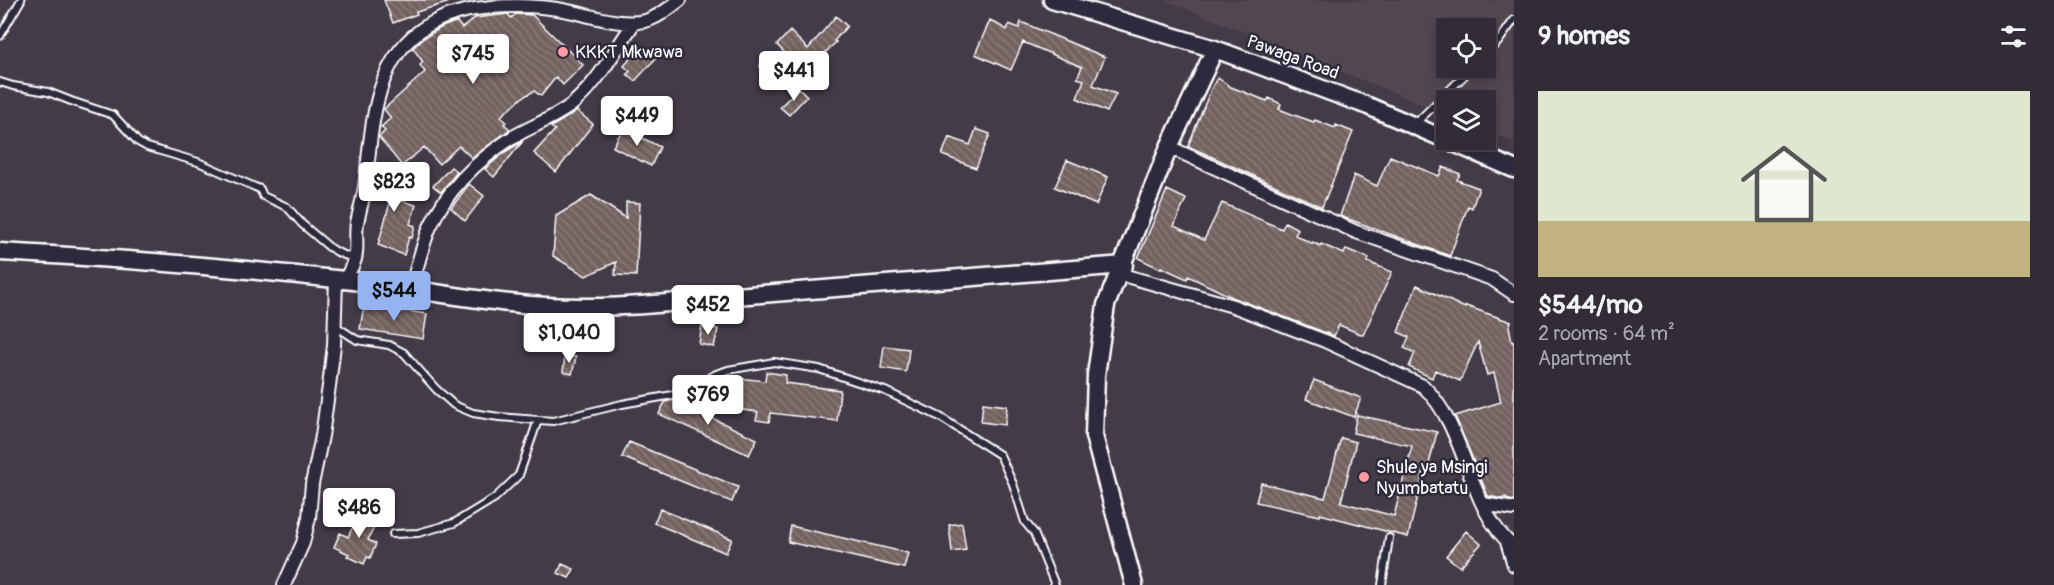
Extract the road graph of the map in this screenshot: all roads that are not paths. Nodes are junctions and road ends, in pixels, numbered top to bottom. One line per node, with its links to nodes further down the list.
1 (21, 0): 7 (lane)
2 (680, 0): 6 (street)
3 (1052, 0): 9 (street, Pawaga Road)
4 (483, 3): 6 (street); 16 (street)
5 (1514, 20): 8 (lane)
6 (634, 22): 19 (street)
7 (0, 36)
8 (1496, 44)
9 (1215, 49): 12 (street, Pawaga Road); 13 (street)
10 (1462, 78): 12 (lane)
11 (0, 82): 16 (lane)
12 (1413, 125): 14 (street, Pawaga Road)
13 (1169, 147): 17 (street); 20 (street)
14 (1514, 169)
15 (0, 252): 18 (street)
16 (355, 259): 18 (street)
17 (1122, 270): 19 (street); 23 (street); 31 (street)
18 (340, 279): 19 (street); 21 (street)
19 (411, 288)
20 (1514, 294)
21 (333, 325): 22 (lane); 29 (street)
22 (538, 420): 25 (lane); 30 (lane)
23 (1483, 504): 24 (street); 27 (street)
24 (1514, 508)
25 (393, 534)
26 (1389, 538): 32 (lane)
27 (1511, 544): 28 (street)
28 (1514, 566)
29 (284, 585)
30 (1055, 585)
31 (1134, 585)
32 (1382, 585)

